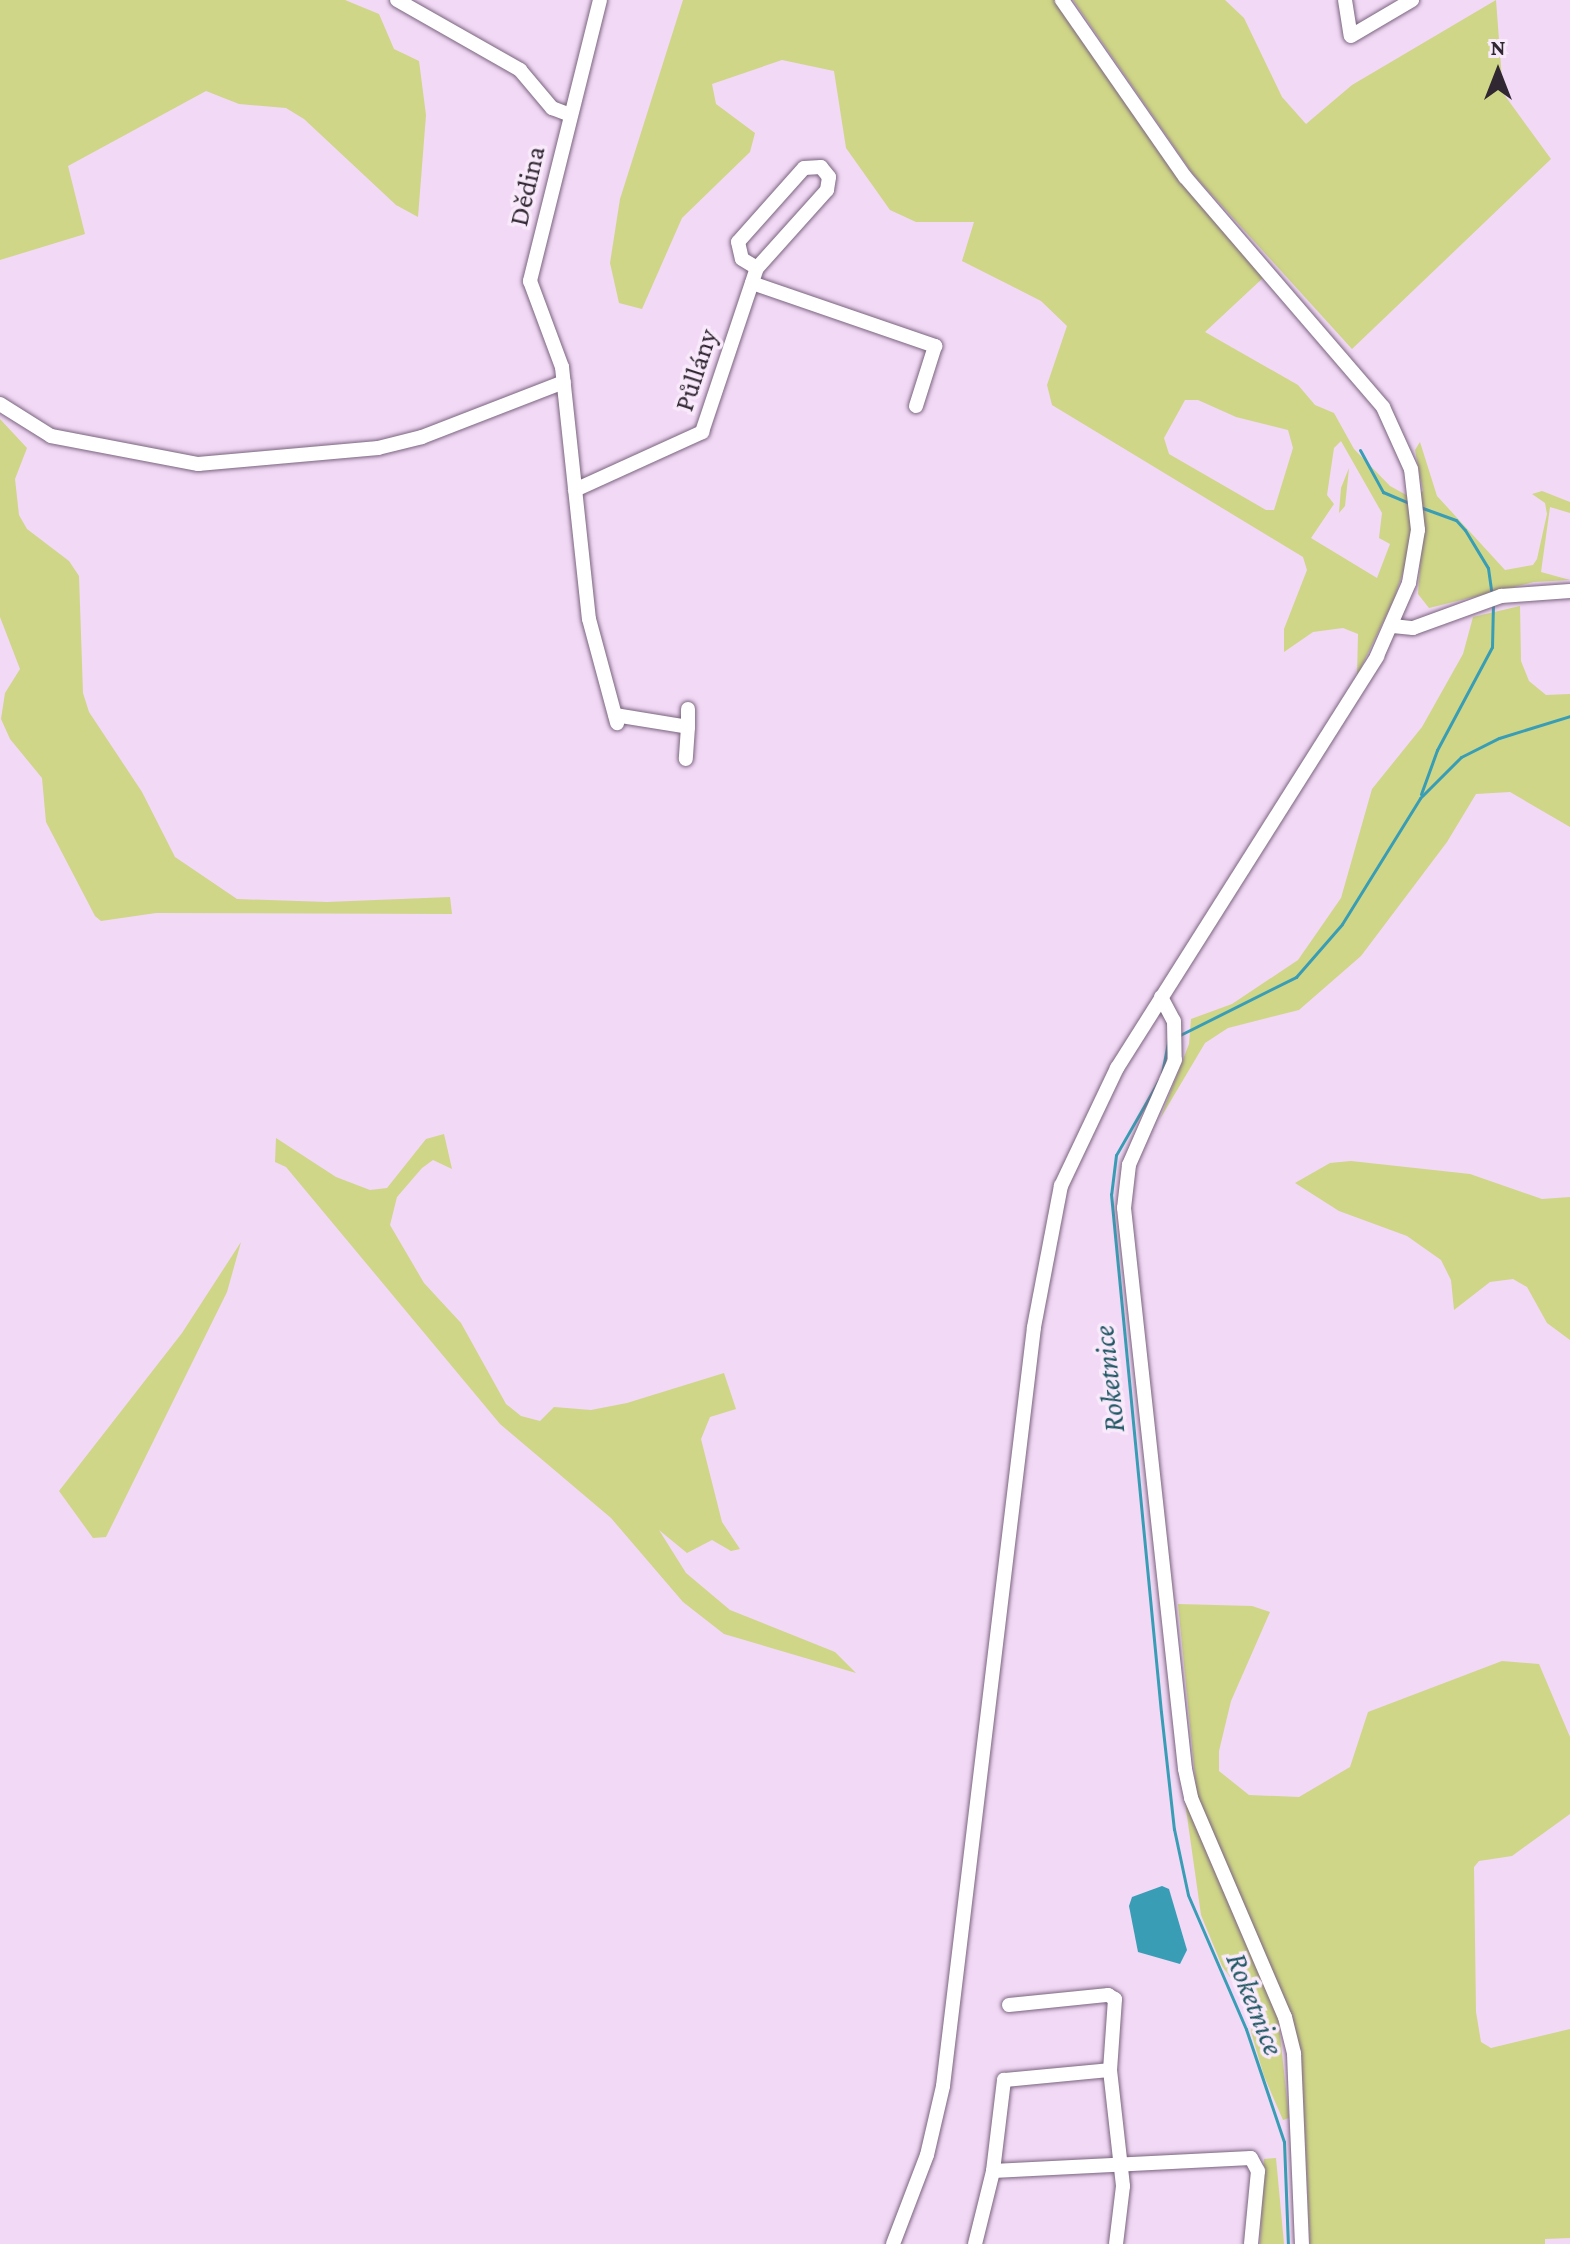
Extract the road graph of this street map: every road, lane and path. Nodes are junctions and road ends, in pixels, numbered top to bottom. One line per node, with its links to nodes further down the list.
1 (600, 0): 6 (street, Dědina)
2 (1062, 0): 13 (street)
3 (1345, 0): 4 (street)
4 (1412, 0)
5 (392, 2): 6 (street)
6 (570, 115): 8 (street, Dědina)
7 (755, 276): 7 (street, Půllány); 10 (street); 11 (street, Půllány)
8 (564, 382): 9 (street); 11 (street)
9 (0, 404)
10 (916, 406)
11 (575, 490): 15 (street)
12 (1570, 591): 13 (street)
13 (1393, 626): 17 (street)
14 (688, 709): 15 (street)
15 (688, 727): 16 (street)
16 (686, 759)
17 (1161, 997): 22 (street); 26 (street)
18 (1009, 2005): 19 (street)
19 (1110, 2070): 20 (street); 21 (street)
20 (1122, 2168): 21 (street); 24 (street); 25 (street)
21 (993, 2171): 23 (street)
22 (893, 2244)
23 (975, 2244)
24 (1116, 2244)
25 (1251, 2244)
26 (1302, 2244)

